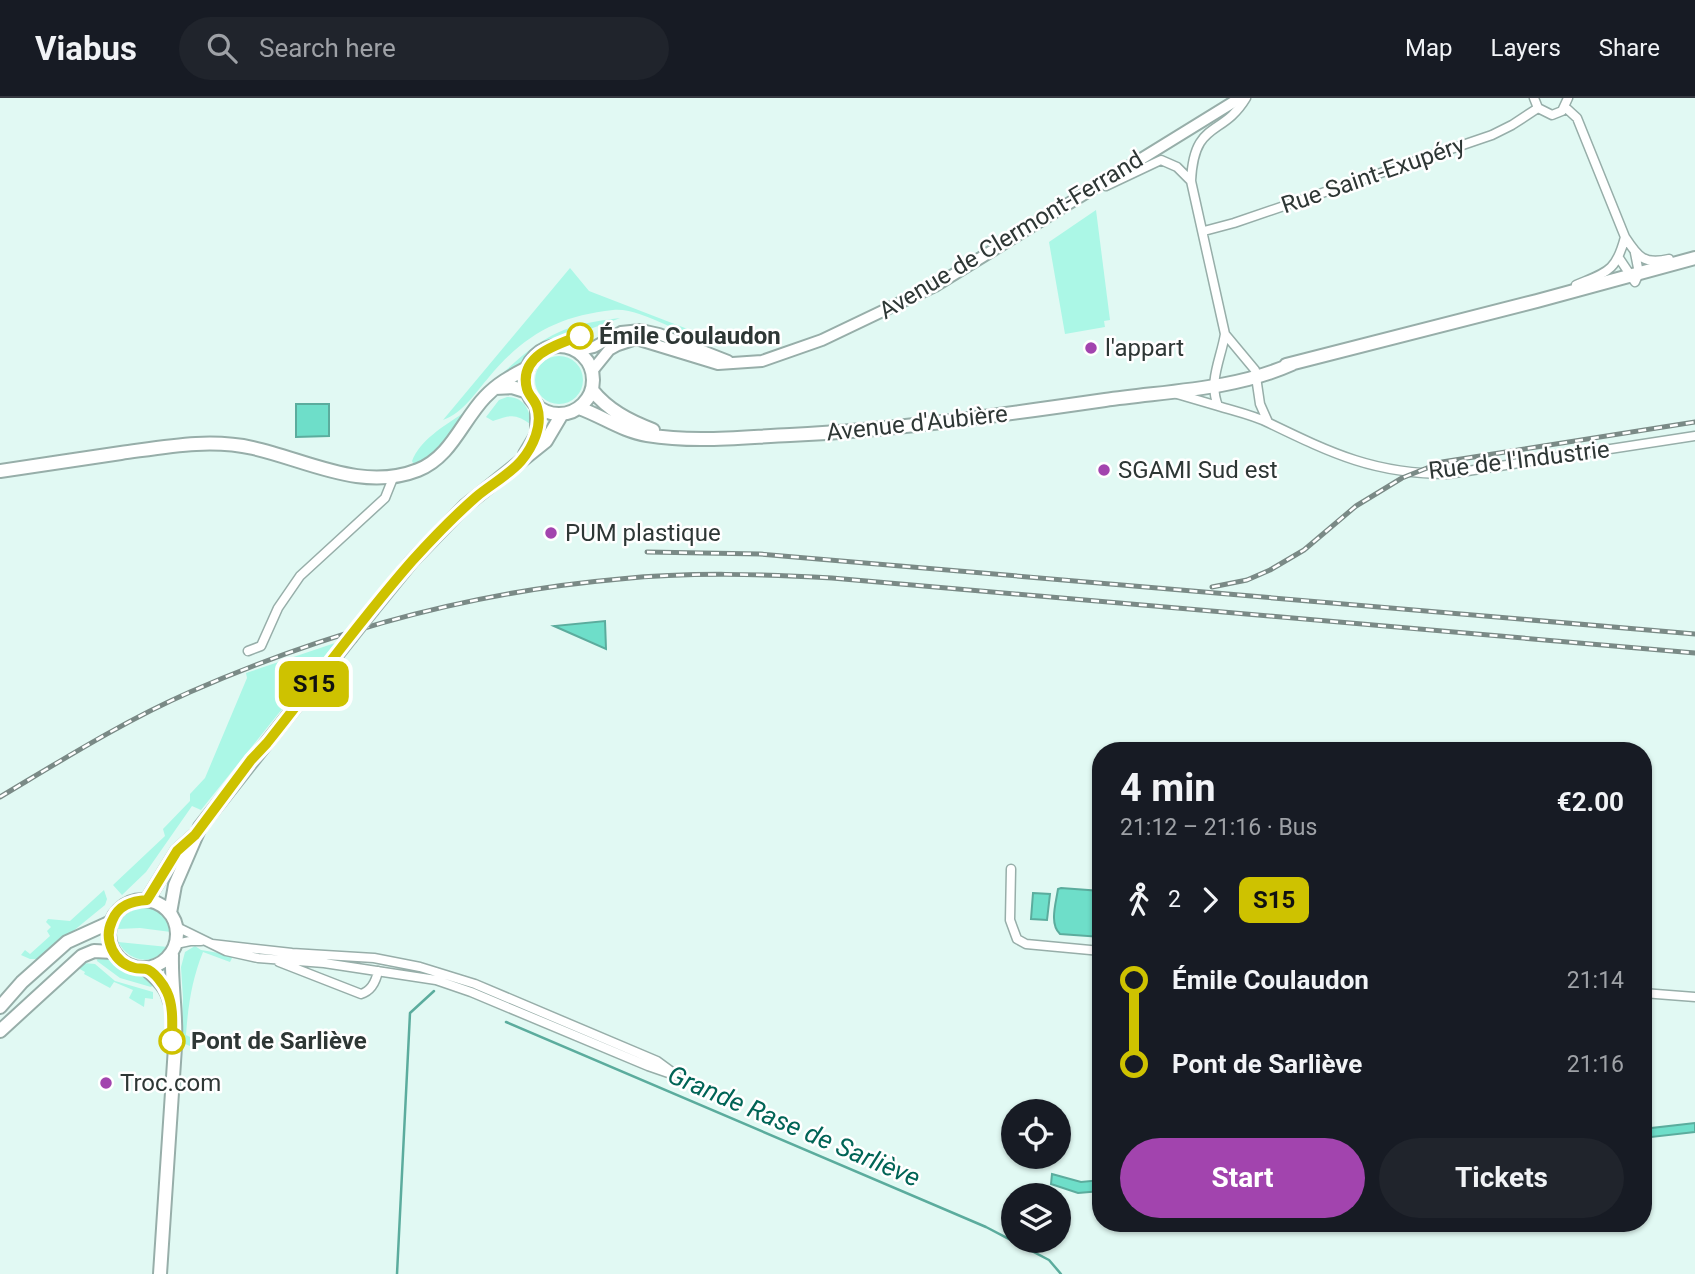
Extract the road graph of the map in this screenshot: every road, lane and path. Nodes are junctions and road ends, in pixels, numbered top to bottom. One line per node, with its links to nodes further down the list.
1 (1240, 98): 7 (street, Avenue de Clermont-Ferrand)
2 (1246, 98): 6 (street)
3 (1534, 98): 5 (street)
4 (1567, 103): 5 (street); 9 (street)
5 (1538, 108): 8 (street, Rue Saint-Exupéry)
6 (1191, 181): 7 (street); 8 (street)
7 (1073, 201): 18 (street, Avenue de Clermont-Ferrand)
8 (1204, 231): 16 (street)
9 (1625, 237): 10 (street); 12 (street)
10 (1636, 253): 11 (street, Avenue d'Aubière); 14 (street)
11 (1695, 256): 14 (main road, Avenue d'Aubière)
12 (1619, 258): 14 (street); 15 (street, Avenue d'Aubière)
13 (1695, 267): 14 (main road, Avenue d'Aubière)
14 (1635, 277): 15 (main road, Avenue d'Aubière)
15 (1537, 301): 21 (main road, Avenue d'Aubière)
16 (1225, 334): 21 (street); 22 (street)
17 (577, 351): 18 (street, Avenue de Clermont-Ferrand); 19 (main road); 20 (main road)
18 (734, 363): 20 (street, Avenue de Clermont-Ferrand)
19 (528, 367): 23 (main road); 25 (main road)
20 (592, 371): 24 (main road)
21 (1255, 373): 22 (main road, Avenue d'Aubière); 31 (street)
22 (1214, 382): 26 (main road, Avenue d'Aubière); 28 (street)
23 (495, 388): 25 (main road); 36 (main road)
24 (592, 390): 29 (main road); 33 (main road, Avenue d'Aubière)
25 (528, 392): 27 (main road)
26 (1166, 392): 28 (street, Rue de l'Industrie); 33 (main road, Avenue d'Aubière)
27 (537, 405): 30 (main road); 34 (main road)
28 (1218, 406): 31 (street, Rue de l'Industrie)
29 (579, 408): 30 (main road); 33 (main road, Avenue d'Aubière)
30 (562, 414): 34 (main road)
31 (1268, 422): 32 (street, Rue de l'Industrie)
32 (1695, 436)
33 (670, 437)
34 (521, 461): 38 (main road, bridge)
35 (0, 471): 36 (main road)
36 (393, 478): 37 (street)
37 (248, 651)
38 (195, 835): 40 (main road); 41 (main road)
39 (1011, 869): 46 (street)
40 (147, 900): 41 (main road); 42 (main road)
41 (170, 913): 43 (main road)
42 (111, 922): 47 (main road); 53 (main road)
43 (177, 927): 44 (street); 45 (main road)
44 (209, 943): 45 (street); 48 (street); 50 (street)
45 (174, 950): 49 (main road); 55 (main road)
46 (1092, 950)
47 (113, 952): 49 (main road); 54 (main road)
48 (276, 960): 50 (street); 50 (street)
49 (146, 969): 55 (main road)
50 (382, 972)
51 (1652, 994): 52 (street)
52 (1695, 998)
53 (0, 1007)
54 (0, 1031)
55 (158, 1274)

